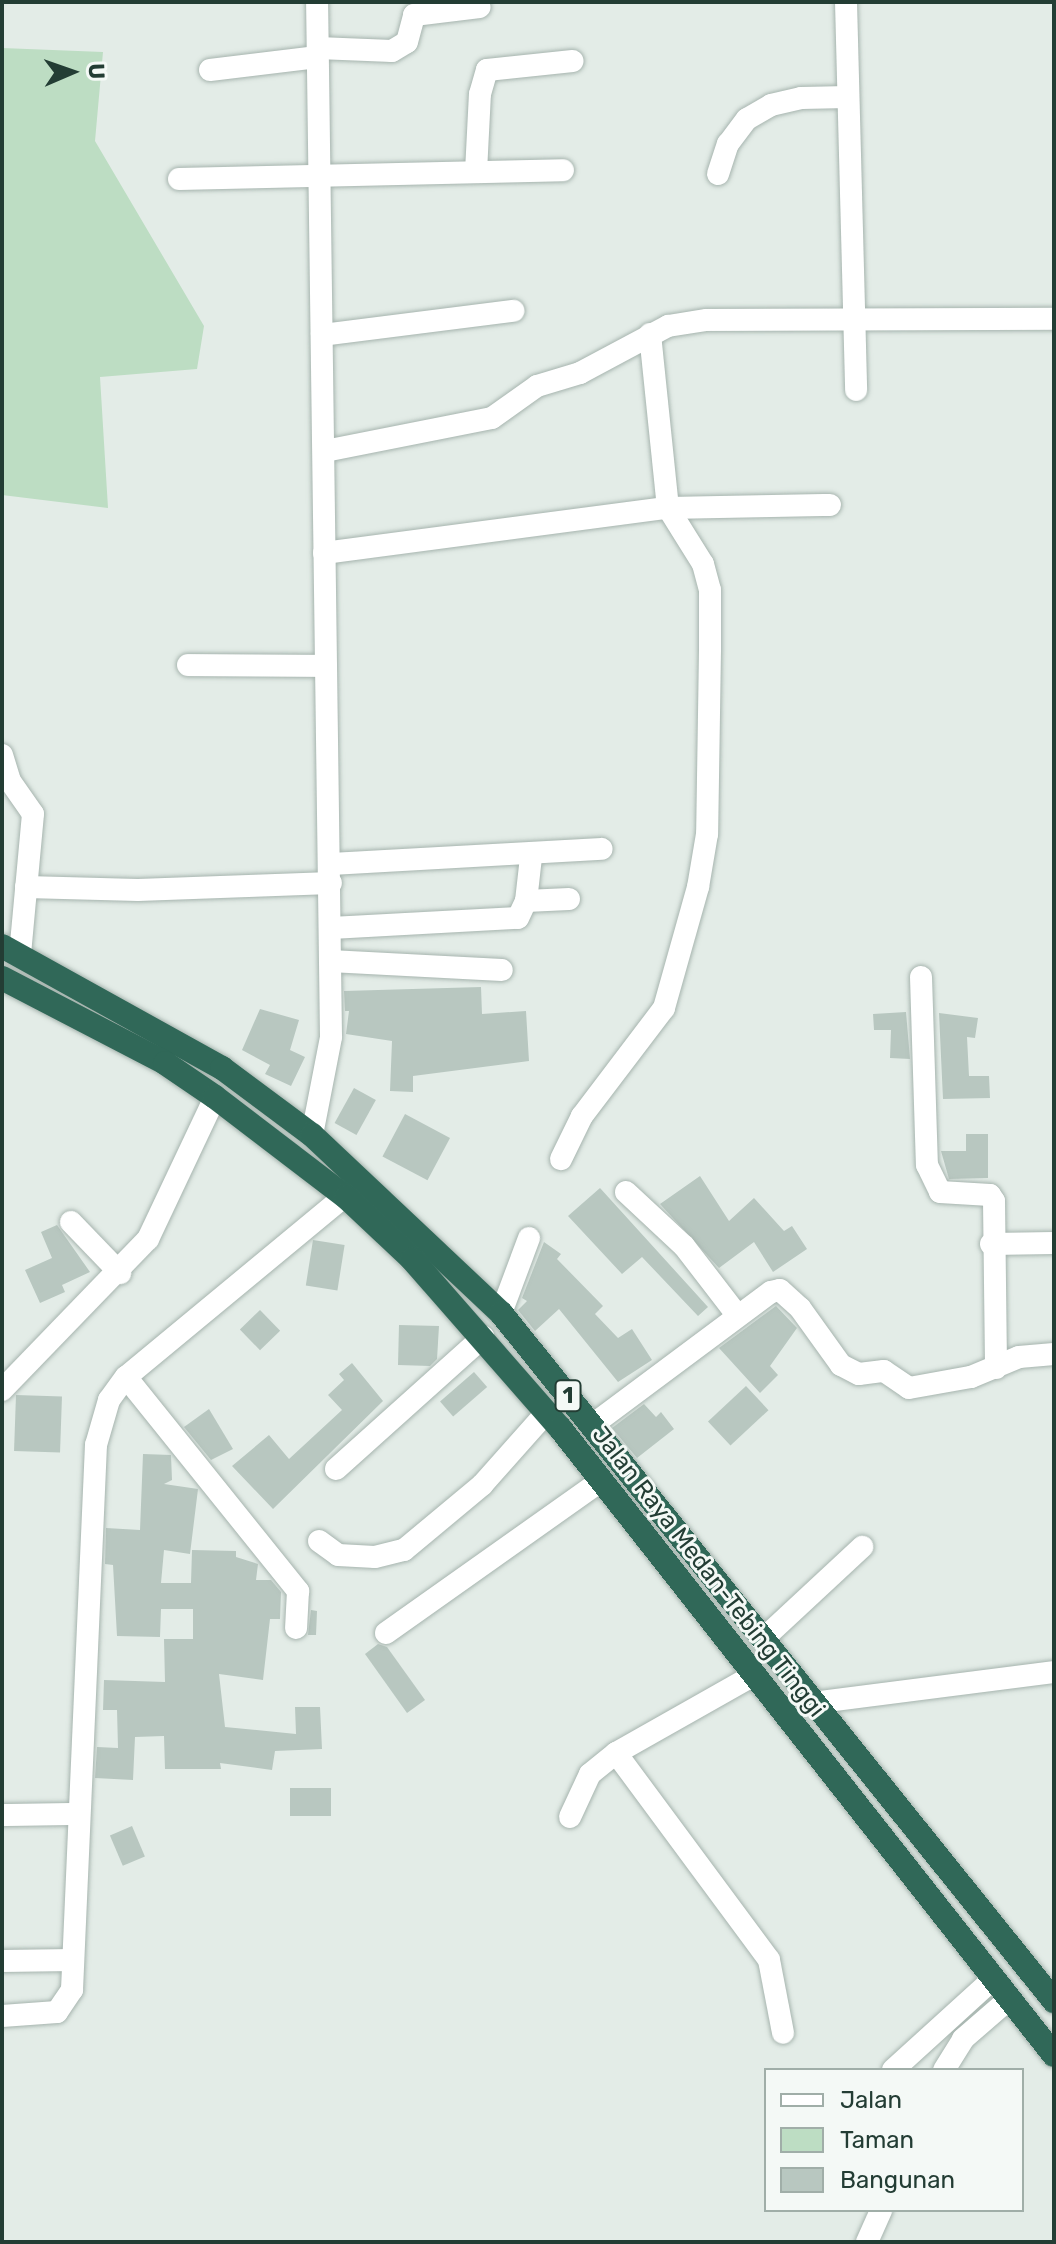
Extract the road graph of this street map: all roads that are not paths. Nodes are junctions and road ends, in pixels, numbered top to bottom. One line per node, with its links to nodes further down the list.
1 (317, 2): 5 (street)
2 (846, 2): 8 (street)
3 (480, 7): 4 (street)
4 (415, 9): 5 (street)
5 (317, 52): 7 (street); 12 (street)
6 (573, 61): 10 (street)
7 (210, 70)
8 (848, 97): 11 (street); 16 (street)
9 (563, 170): 10 (street)
10 (476, 172): 12 (street)
11 (718, 174)
12 (318, 178): 13 (street); 18 (street)
13 (179, 179)
14 (513, 311): 18 (street)
15 (1054, 319): 16 (street)
16 (854, 322): 17 (street); 19 (street)
17 (650, 334): 20 (street); 22 (street)
18 (322, 335): 20 (street)
19 (856, 390)
20 (325, 451): 23 (street)
21 (830, 505): 22 (street)
22 (668, 508): 23 (street); 41 (street)
23 (324, 553): 25 (street)
24 (188, 665): 25 (street)
25 (326, 666): 29 (street)
26 (2, 755): 30 (street)
27 (602, 849): 28 (street)
28 (531, 857): 29 (street); 32 (street)
29 (331, 873): 30 (street); 33 (street)
30 (26, 887): 34 (street)
31 (569, 899): 32 (street)
32 (526, 901): 33 (street)
33 (331, 928): 35 (street)
34 (11, 950): 40 (highway, Jalan Raya Medan-Tebing Tinggi / 1)
35 (330, 961): 36 (street); 40 (street)
36 (502, 970)
37 (921, 977): 47 (street)
38 (2, 978): 39 (highway, Jalan Raya Medan-Tebing Tinggi / 1)
39 (215, 1097): 42 (highway, Jalan Raya Medan-Tebing Tinggi / 1); 48 (street)
40 (312, 1135): 42 (highway, Jalan Raya Medan-Tebing Tinggi / 1)
41 (561, 1159)
42 (355, 1188): 49 (highway, Jalan Raya Medan-Tebing Tinggi / 1); 51 (highway, Jalan Raya Medan-Tebing Tinggi / 1); 54 (street)
43 (626, 1192): 50 (street)
44 (71, 1222): 48 (street)
45 (529, 1238): 49 (street)
46 (1054, 1243): 47 (street)
47 (991, 1244): 53 (street)
48 (120, 1273): 55 (street)
49 (501, 1313): 57 (highway, Jalan Raya Medan-Tebing Tinggi / 1)
50 (738, 1316): 53 (street); 57 (street)
51 (483, 1337): 56 (highway, Jalan Raya Medan-Tebing Tinggi / 1); 58 (street)
52 (1054, 1354): 53 (street)
53 (996, 1368)
54 (126, 1377): 62 (street); 69 (street)
55 (2, 1390)
56 (546, 1413): 59 (highway, Jalan Raya Medan-Tebing Tinggi / 1); 60 (street)
57 (591, 1426): 64 (highway, Jalan Raya Medan-Tebing Tinggi / 1)
58 (336, 1469)
59 (601, 1481): 63 (street); 66 (highway, Jalan Raya Medan-Tebing Tinggi / 1)
60 (319, 1541)
61 (862, 1547): 64 (street)
62 (296, 1628)
63 (386, 1633)
64 (762, 1640): 67 (highway, Jalan Raya Medan-Tebing Tinggi / 1)
65 (1054, 1672): 67 (street)
66 (754, 1675): 68 (street); 75 (highway, Jalan Raya Medan-Tebing Tinggi / 1)
67 (812, 1703): 74 (highway, Jalan Raya Medan-Tebing Tinggi / 1)
68 (616, 1753): 71 (street); 78 (street)
69 (77, 1814): 70 (street); 72 (street)
70 (2, 1815)
71 (570, 1817)
72 (73, 1960): 73 (street); 77 (street)
73 (2, 1961)
74 (1026, 1967): 75 (highway); 76 (highway, Jalan Raya Medan-Tebing Tinggi / 1)
75 (1000, 1990): 79 (highway, Jalan Raya Medan-Tebing Tinggi / 1); 80 (street); 81 (street)
76 (1054, 2001)
77 (2, 2016)
78 (783, 2033)
79 (1054, 2055)
80 (896, 2068)
81 (945, 2068)
82 (880, 2212): 83 (street)
83 (867, 2242)

